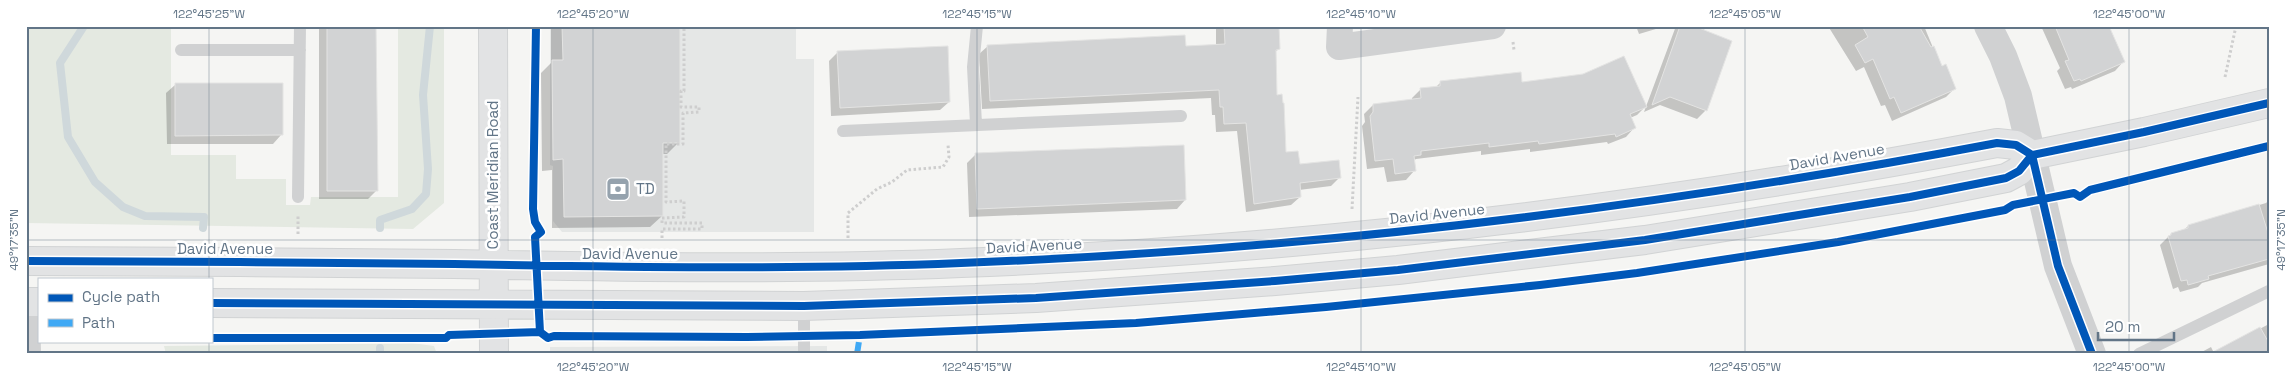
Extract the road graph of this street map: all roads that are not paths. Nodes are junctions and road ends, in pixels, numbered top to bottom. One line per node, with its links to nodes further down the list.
1 (300, 26): 8 (lane)
2 (493, 26): 16 (main road, Coast Meridian Road)
3 (977, 26): 11 (lane)
4 (1340, 26): 5 (street)
5 (1493, 26)
6 (1988, 26): 13 (street)
7 (181, 50): 8 (lane)
8 (300, 50): 14 (lane)
9 (2269, 103): 13 (main road)
10 (1181, 116): 11 (lane)
11 (976, 124): 12 (lane)
12 (843, 131)
13 (2032, 155): 16 (main road, David Avenue); 21 (main road); 25 (street)
14 (298, 197)
15 (26, 261): 16 (main road, David Avenue)
16 (493, 265): 20 (main road, Coast Meridian Road)
17 (2269, 291): 26 (lane)
18 (31, 302): 22 (street)
19 (212, 303): 20 (main road)
20 (493, 305): 21 (main road); 23 (main road, Coast Meridian Road)
21 (804, 306): 24 (lane)
22 (28, 354)
23 (494, 354)
24 (804, 354)
25 (2092, 354)
26 (2139, 354)

